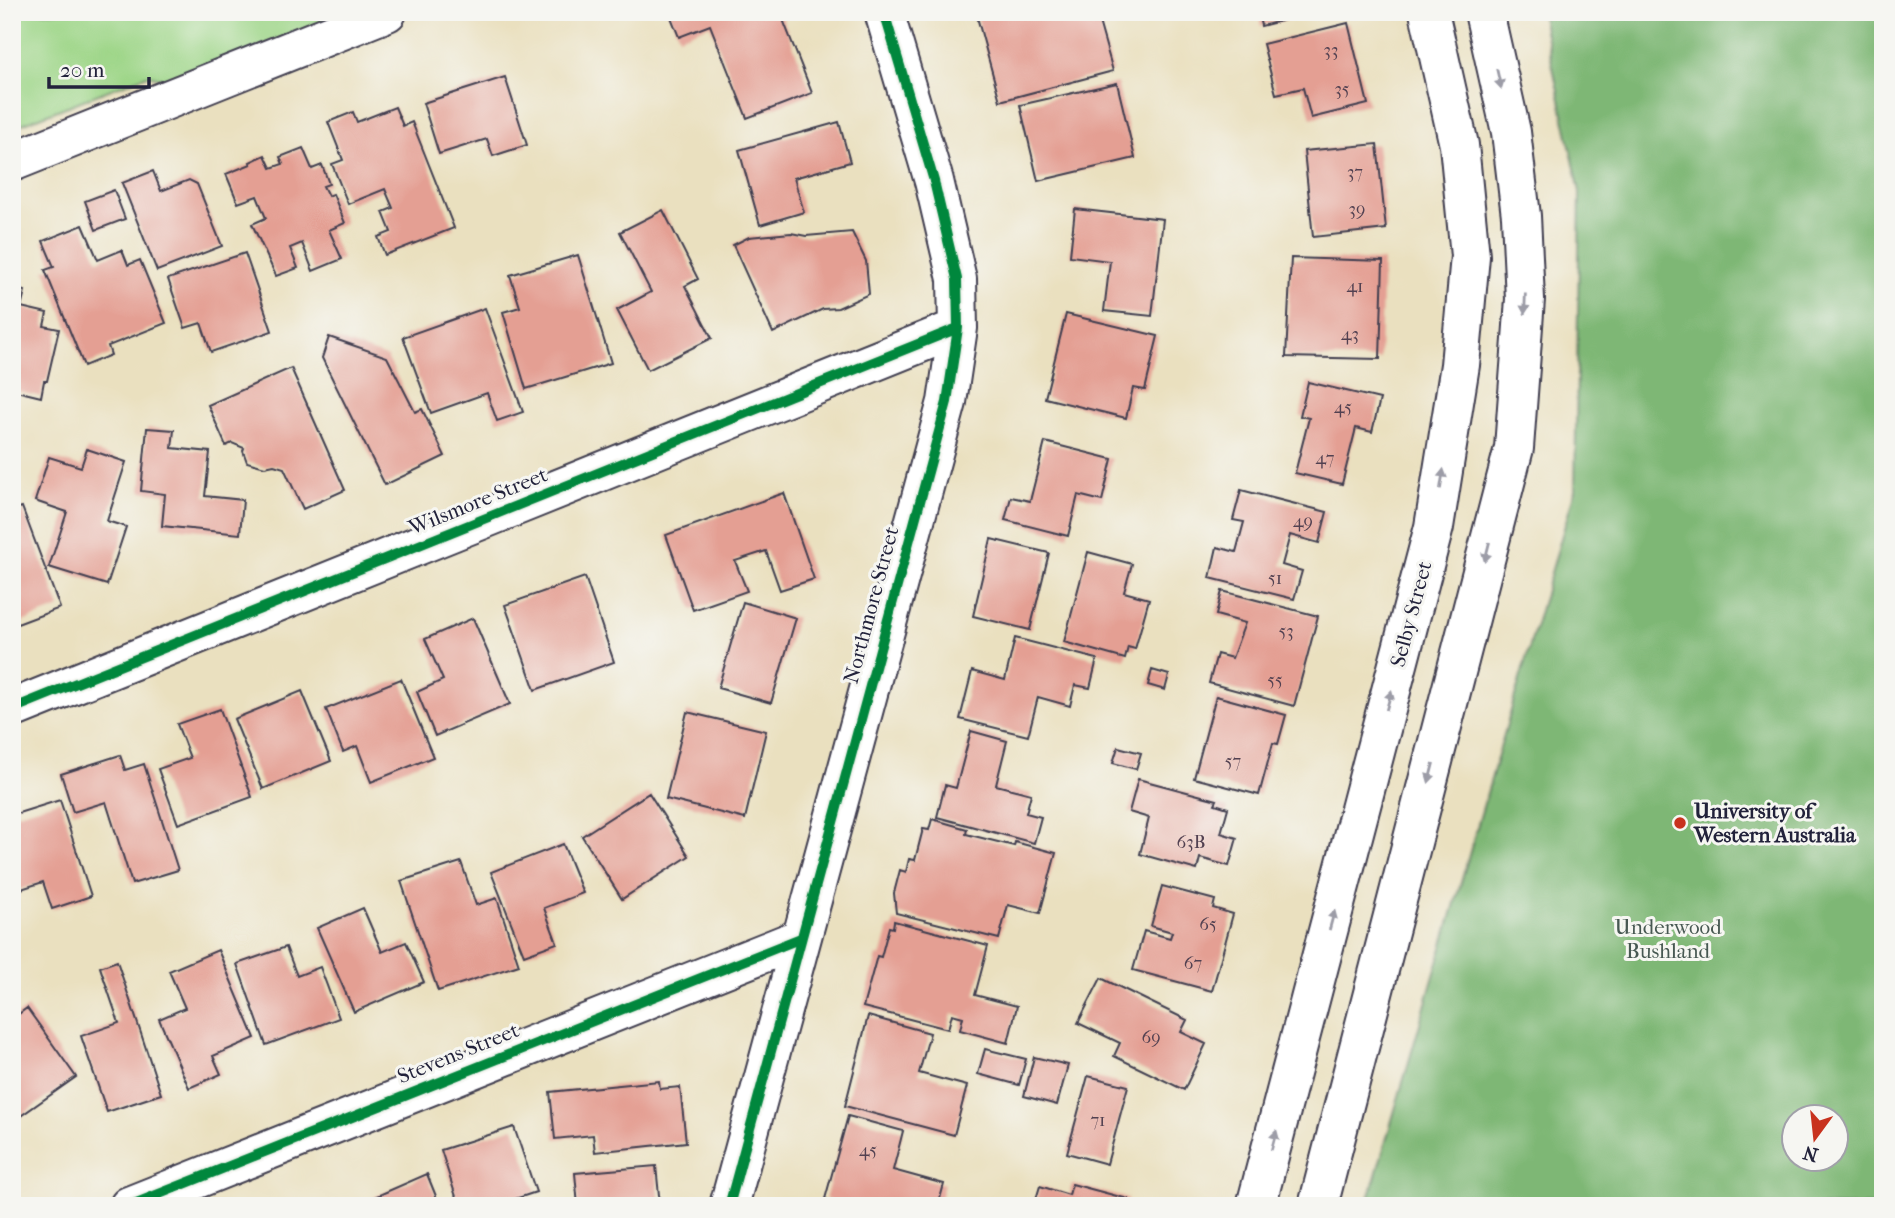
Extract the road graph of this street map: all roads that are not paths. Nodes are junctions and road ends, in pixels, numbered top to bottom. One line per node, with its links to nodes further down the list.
1 (387, 12): 5 (street)
2 (884, 12): 6 (street, Northmore Street)
3 (1429, 12): 9 (street, Selby Street, one-way to 3)
4 (1484, 12): 10 (street, one-way to 10)
5 (12, 162)
6 (958, 328): 7 (street, Wilsmore Street); 8 (street, Northmore Street)
7 (12, 709)
8 (801, 938): 11 (street, Stevens Street); 12 (street, Northmore Street)
9 (1294, 1065): 10 (street); 13 (street, Selby Street, one-way to 9)
10 (1352, 1078): 14 (street)
11 (129, 1206)
12 (729, 1206)
13 (1256, 1206)
14 (1318, 1206)

